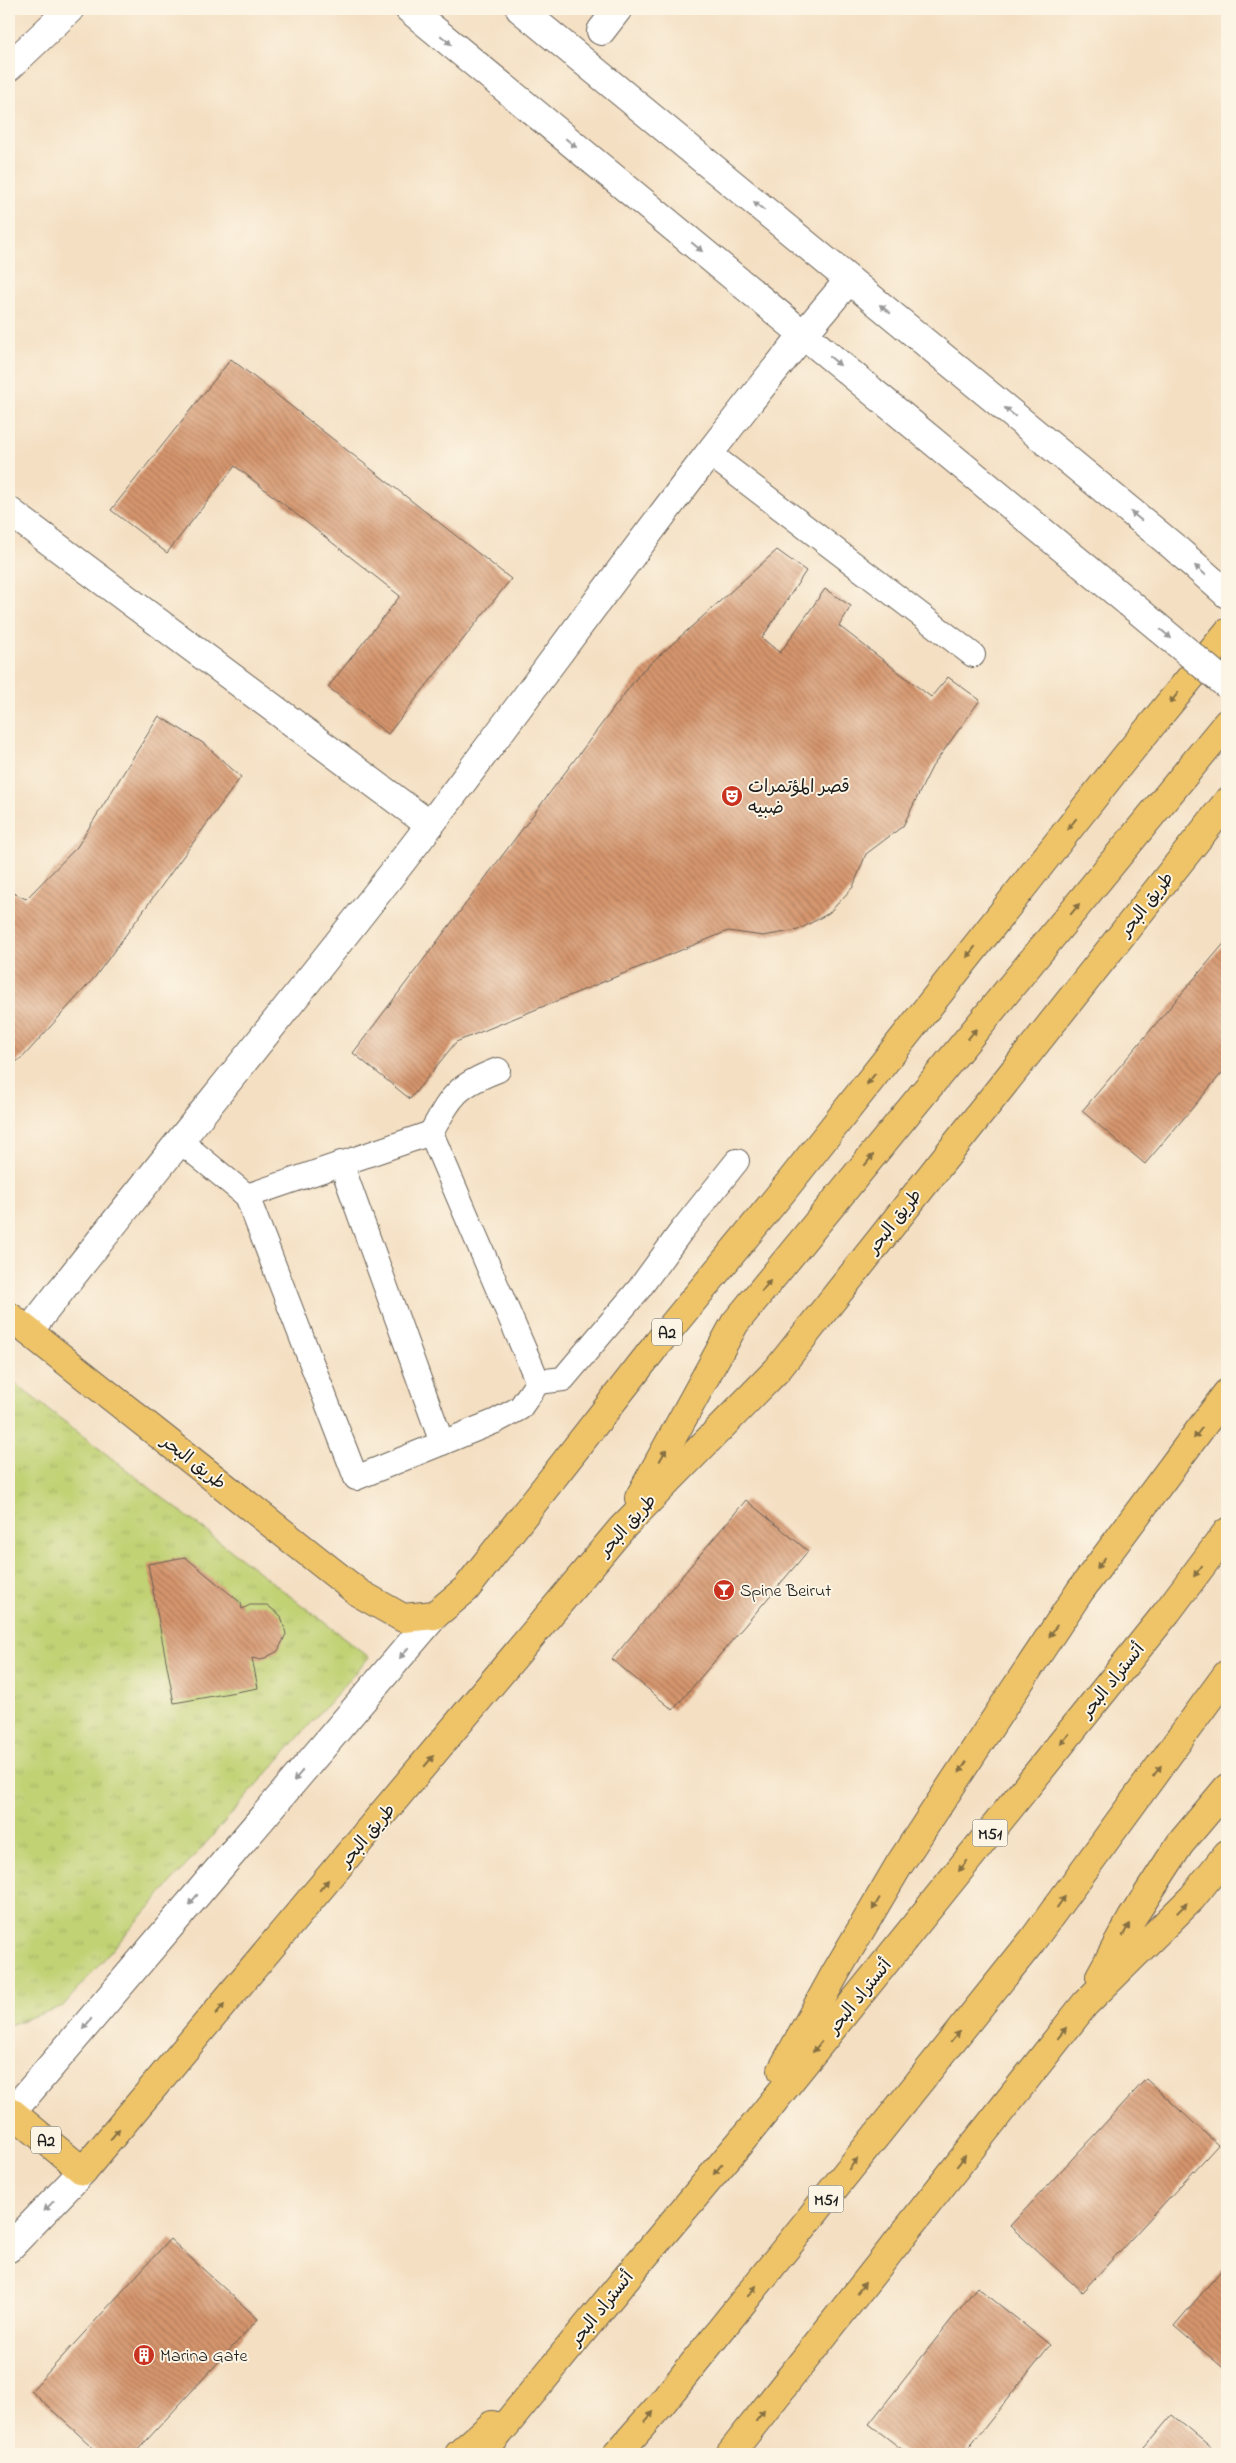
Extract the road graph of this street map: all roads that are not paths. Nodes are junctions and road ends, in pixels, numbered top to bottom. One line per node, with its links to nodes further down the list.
1 (70, 9): 6 (street)
2 (408, 9): 8 (street, one-way to 8)
3 (520, 9): 7 (street, one-way to 3)
4 (618, 9): 5 (street)
5 (601, 31)
6 (9, 67)
7 (849, 280): 8 (street); 11 (street, one-way to 7)
8 (803, 335): 9 (street); 14 (street, one-way to 14, bridge)
9 (710, 454): 13 (lane); 17 (street)
10 (9, 511): 17 (street)
11 (1227, 594)
12 (1227, 633): 30 (highway, A2, one-way to 30)
13 (973, 655)
14 (1227, 685)
15 (1227, 723): 28 (highway, one-way to 15)
16 (1227, 802): 28 (highway, طريق البحر)
17 (430, 825): 20 (street)
18 (498, 1070): 19 (lane)
19 (431, 1133): 22 (lane); 25 (lane)
20 (180, 1141): 23 (lane); 24 (street)
21 (737, 1161): 25 (lane)
22 (341, 1163): 23 (lane); 27 (lane)
23 (247, 1196): 27 (lane)
24 (19, 1324): 30 (highway, طريق البحر)
25 (538, 1382): 27 (lane)
26 (1227, 1394): 36 (highway, one-way to 36)
27 (442, 1443)
28 (622, 1528): 37 (highway, طريق البحر, one-way to 28)
29 (1227, 1532): 36 (highway, أتستراد البحر / M51, one-way to 36)
30 (435, 1615): 35 (street, one-way to 35)
31 (1227, 1674): 42 (highway, M51, one-way to 31)
32 (1227, 1788): 34 (highway, one-way to 32)
33 (1227, 1854): 34 (highway, one-way to 33)
34 (1085, 2004): 43 (highway, one-way to 34)
35 (10, 2113): 37 (highway, A2)
36 (749, 2132): 39 (highway, أتستراد البحر / M51, one-way to 39)
37 (83, 2171): 38 (street, one-way to 38)
38 (9, 2248)
39 (550, 2372): 40 (highway); 41 (highway, أتستراد البحر / M51)
40 (459, 2454)
41 (482, 2454)
42 (618, 2454)
43 (730, 2454)

